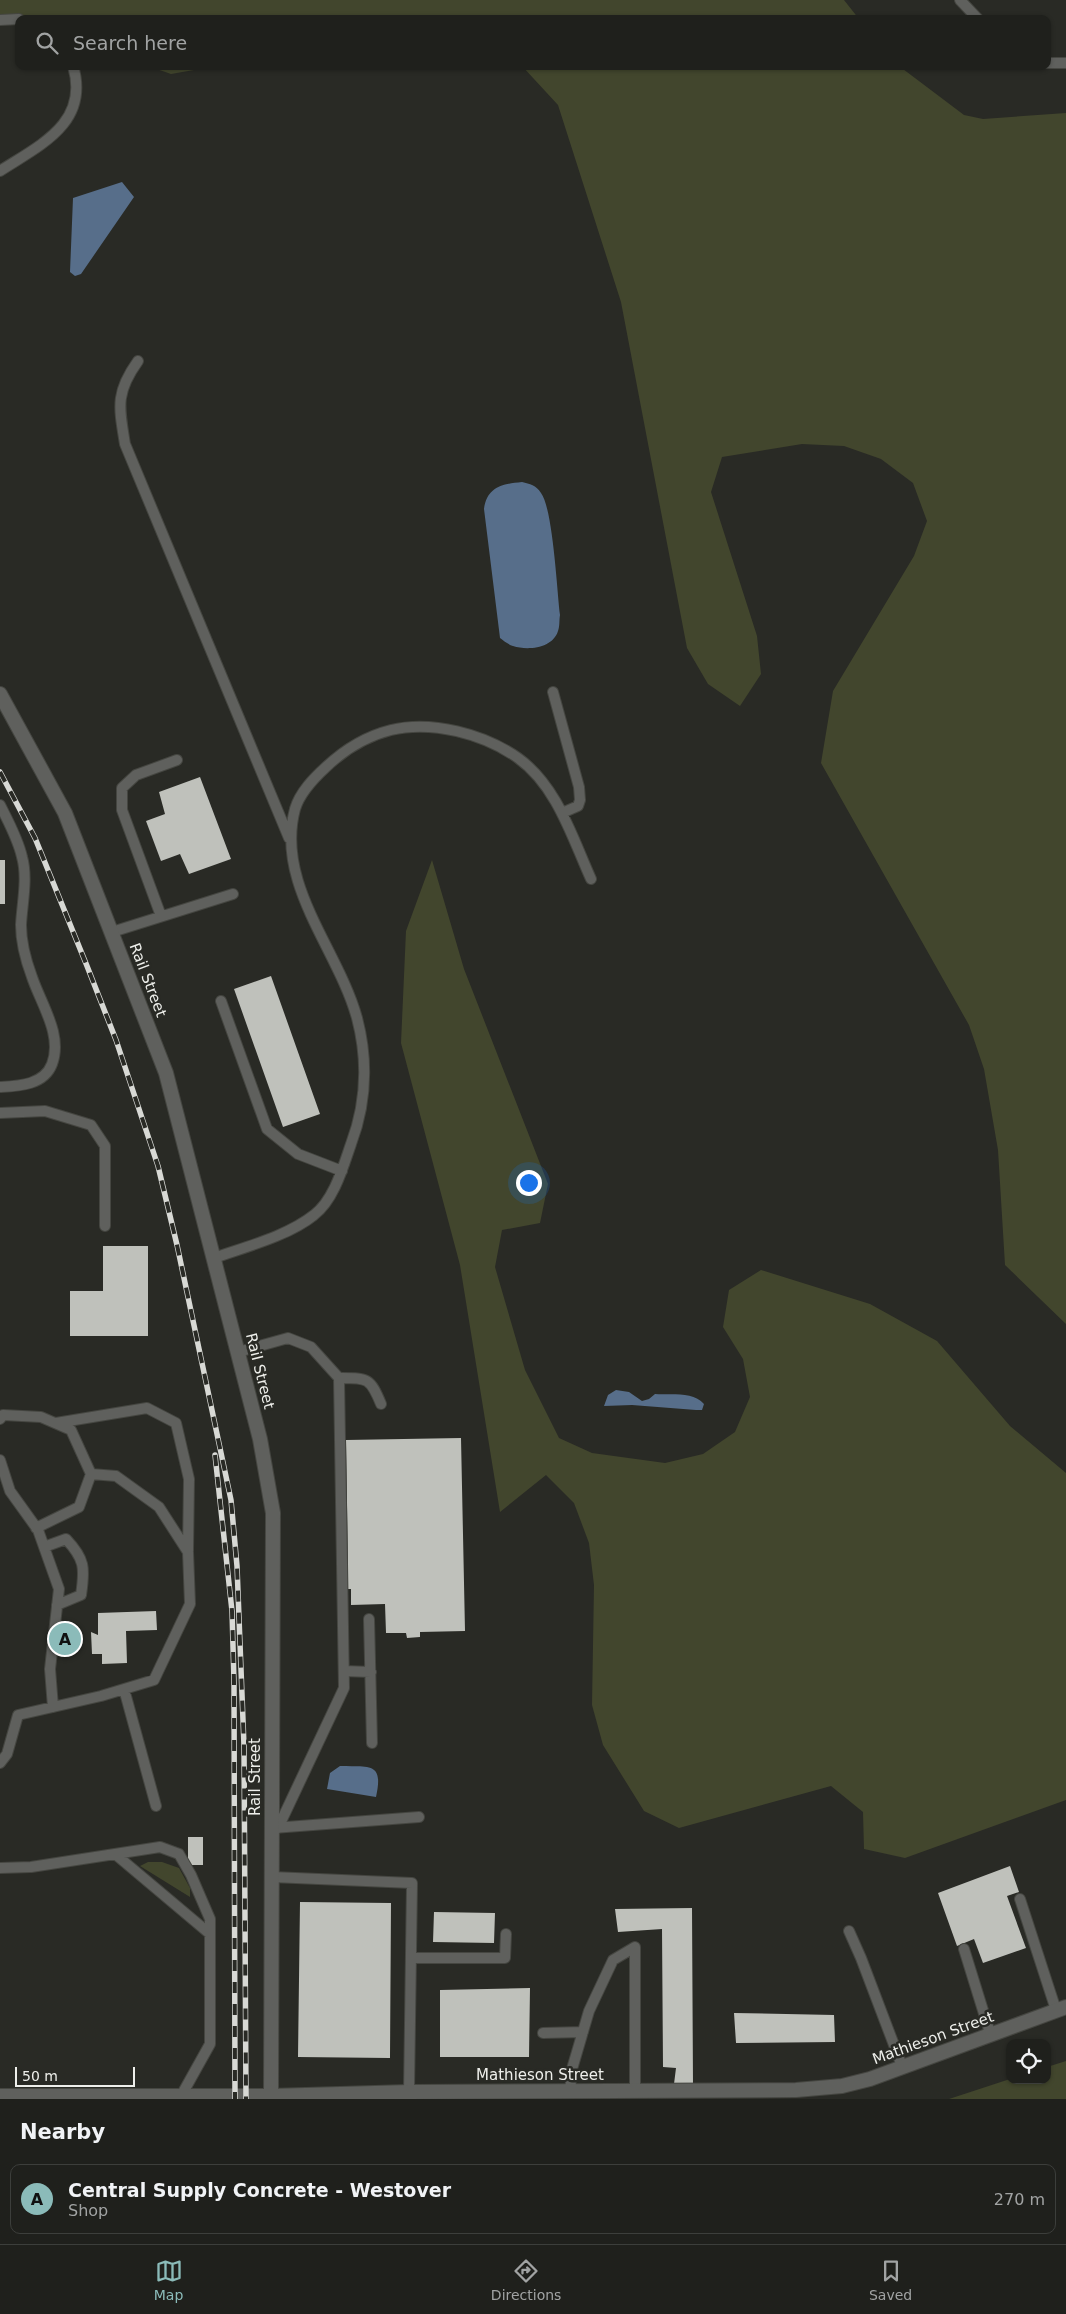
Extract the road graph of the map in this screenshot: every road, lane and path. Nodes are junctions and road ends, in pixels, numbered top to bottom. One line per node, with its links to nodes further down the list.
1 (960, 0): 2 (lane)
2 (974, 15)
3 (15, 19): 4 (lane)
4 (0, 20)
5 (1051, 63): 6 (lane)
6 (1066, 63)
7 (74, 70): 8 (lane)
8 (0, 171)
9 (138, 361): 15 (lane)
10 (553, 692): 14 (lane)
11 (0, 694): 19 (street, Rail Street)
12 (177, 760): 18 (lane)
13 (0, 805): 21 (lane)
14 (562, 813): 15 (lane); 16 (lane)
15 (290, 839): 23 (lane)
16 (591, 879)
17 (233, 894): 18 (lane)
18 (160, 916): 19 (lane)
19 (112, 932): 25 (street, Rail Street)
20 (221, 1001): 23 (lane)
21 (0, 1087)
22 (0, 1113): 24 (lane)
23 (342, 1171): 25 (lane)
24 (105, 1226)
25 (214, 1258): 26 (street, Rail Street)
26 (238, 1352): 27 (lane); 46 (street, Rail Street)
27 (339, 1378): 28 (lane); 38 (lane)
28 (381, 1404)
29 (0, 1419): 30 (lane)
30 (56, 1423): 32 (lane); 35 (lane)
31 (0, 1460): 33 (lane)
32 (91, 1474): 33 (lane); 35 (lane)
33 (36, 1528): 34 (lane)
34 (44, 1547): 36 (lane); 36 (lane)
35 (188, 1552): 40 (lane)
36 (57, 1605): 41 (lane)
37 (369, 1619): 39 (lane)
38 (344, 1671): 39 (lane); 46 (lane)
39 (370, 1672): 42 (lane)
40 (124, 1689): 41 (lane); 44 (lane)
41 (53, 1707): 43 (lane)
42 (372, 1744)
43 (0, 1763)
44 (156, 1806)
45 (419, 1817): 46 (lane)
46 (275, 1828): 49 (street, Rail Street)
47 (115, 1854): 48 (lane); 52 (lane); 52 (lane)
48 (0, 1868)
49 (272, 1876): 55 (lane); 71 (street, Rail Street)
50 (1020, 1899): 56 (lane)
51 (849, 1931): 60 (lane)
52 (210, 1934): 68 (lane)
53 (506, 1934): 55 (lane)
54 (964, 1949): 59 (lane)
55 (411, 1958): 62 (lane)
56 (1061, 2009): 59 (street, Mathieson Street)
57 (583, 2032): 58 (lane); 61 (lane); 63 (lane)
58 (543, 2033)
59 (990, 2033): 60 (street, Mathieson Street)
60 (902, 2066): 66 (street, Mathieson Street)
61 (636, 2091): 63 (street, Mathieson Street); 66 (street, Mathieson Street)
62 (409, 2092): 64 (street, Mathieson Street); 71 (street, Mathieson Street)
63 (570, 2092): 65 (street, Mathieson Street)
64 (490, 2095): 65 (street, Mathieson Street)
65 (548, 2095)
66 (713, 2095)
67 (0, 2096): 69 (street, Mathieson Street)
68 (181, 2096): 69 (street, Mathieson Street); 70 (street, Mathieson Street)
69 (82, 2097)
70 (216, 2098): 71 (street, Mathieson Street)
71 (271, 2098)

